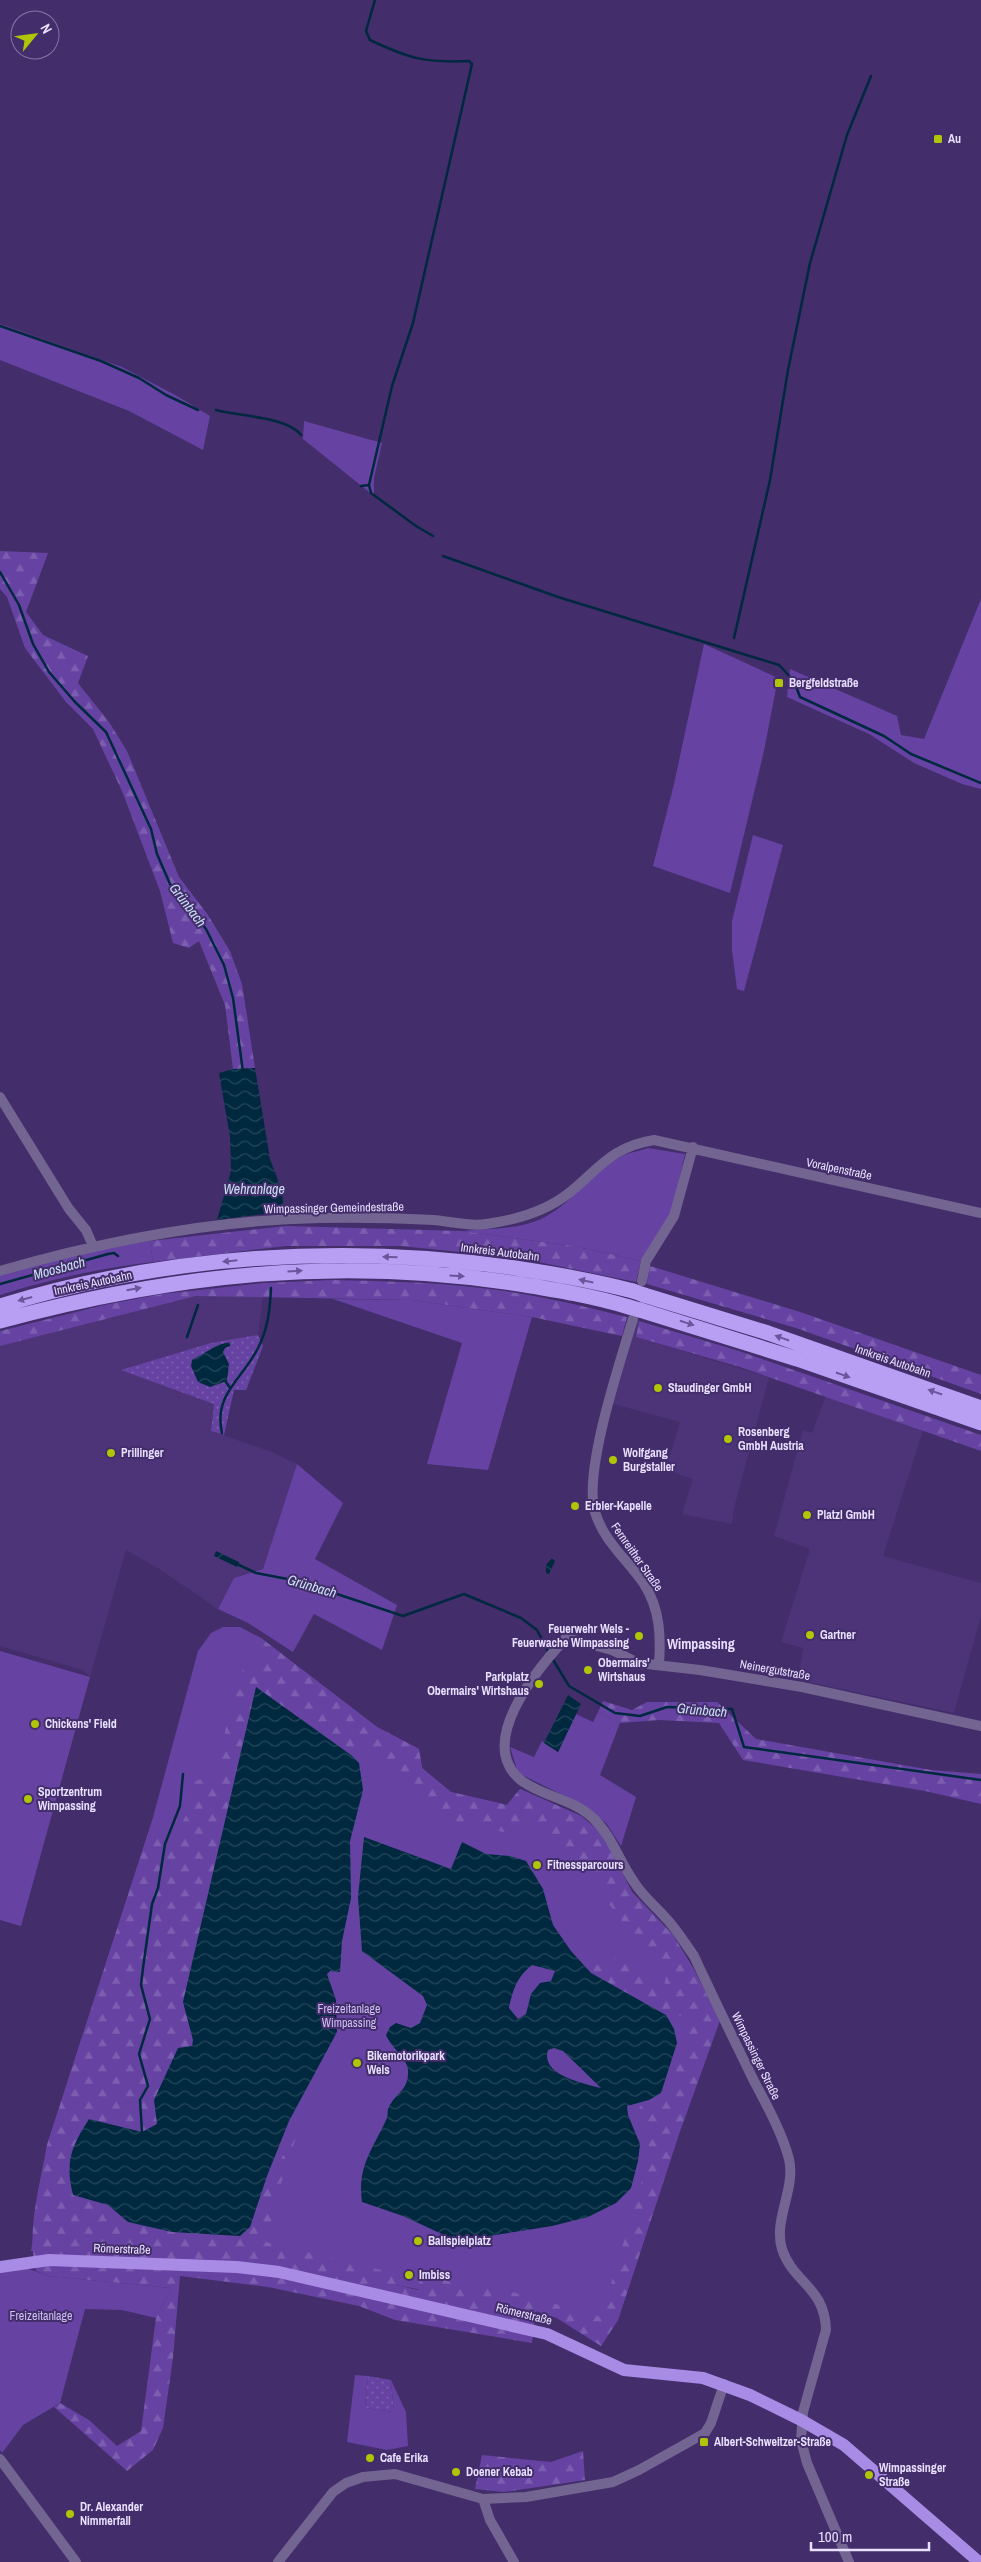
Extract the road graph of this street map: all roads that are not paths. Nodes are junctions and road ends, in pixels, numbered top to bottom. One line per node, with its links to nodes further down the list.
1 (0, 1097): 5 (street)
2 (693, 1147): 3 (street, Voralpenstraße); 4 (street, Voralpenstraße); 7 (street)
3 (570, 1192): 5 (street, Wimpassinger Gemeindestraße)
4 (981, 1213)
5 (93, 1246): 6 (street, Wimpassinger Gemeindestraße)
6 (0, 1271)
7 (640, 1289): 8 (highway, Innkreis Autobahn, one-way to 8); 11 (highway, Innkreis Autobahn, one-way to 7)
8 (0, 1306)
9 (634, 1312): 10 (highway, Innkreis Autobahn, one-way to 9); 12 (highway, Innkreis Autobahn, one-way to 12); 14 (street, Fernreither Straße)
10 (0, 1321)
11 (981, 1408)
12 (981, 1423)
13 (566, 1638): 14 (street, Neinergutstraße); 18 (street, Wimpassinger Straße)
14 (659, 1664): 15 (street, Neinergutstraße)
15 (981, 1726)
16 (0, 2267): 17 (main road, Römerstraße)
17 (724, 2384): 18 (main road, Römerstraße); 20 (street)
18 (801, 2420): 24 (street, Wimpassinger Straße); 25 (main road, Römerstraße)
19 (0, 2459): 21 (street)
20 (483, 2499): 22 (street); 23 (street)
21 (76, 2562)
22 (278, 2562)
23 (514, 2562)
24 (850, 2562)
25 (979, 2562)

